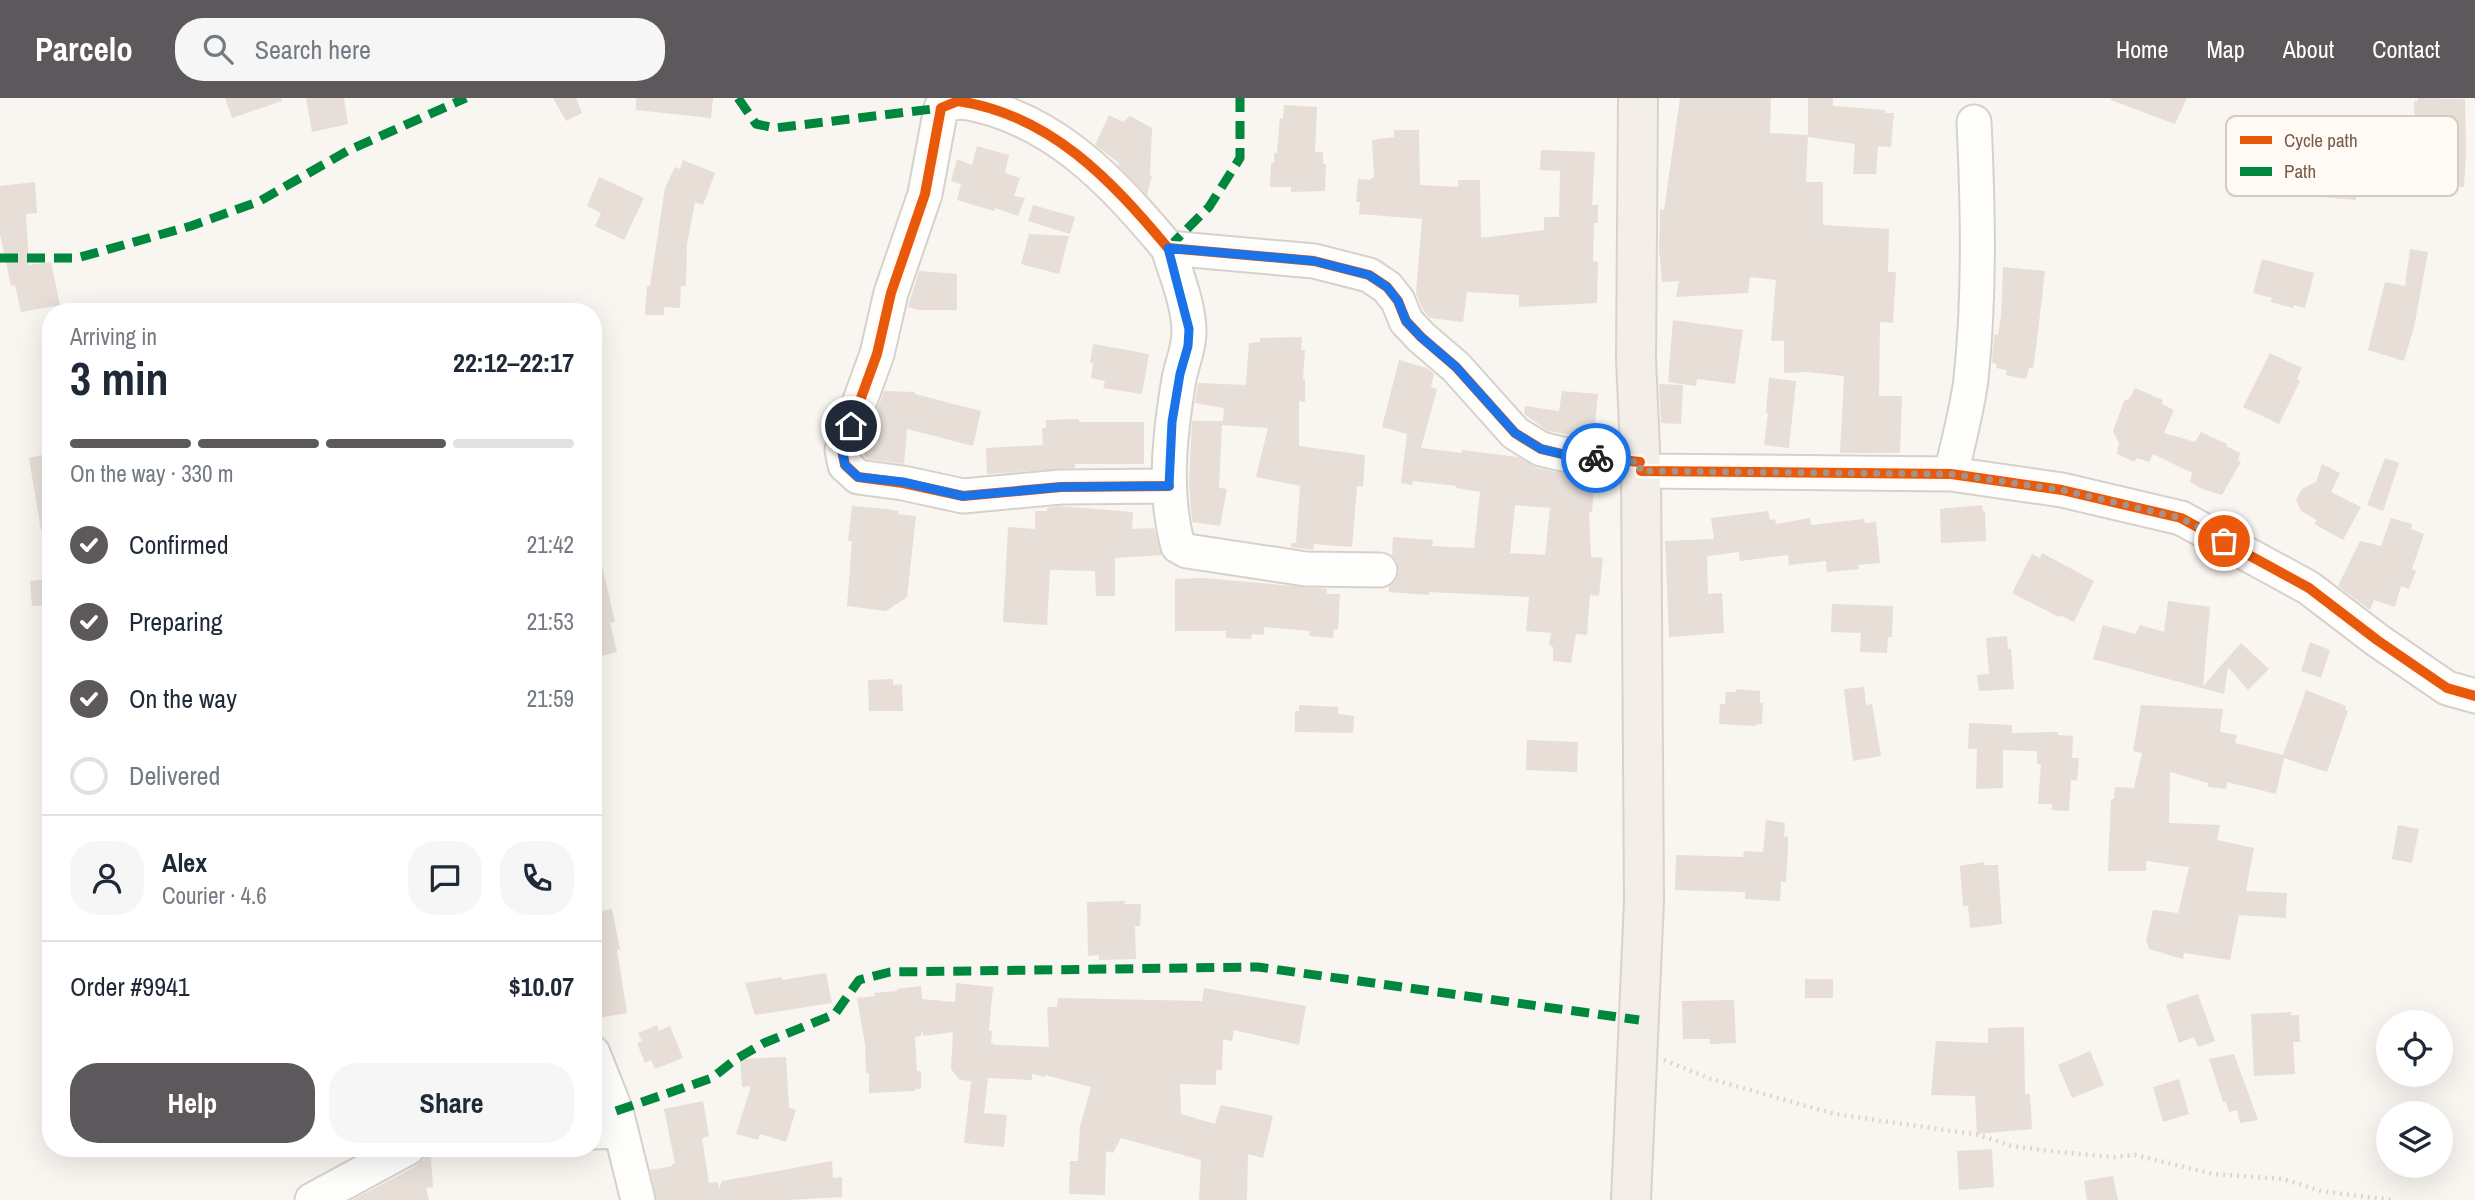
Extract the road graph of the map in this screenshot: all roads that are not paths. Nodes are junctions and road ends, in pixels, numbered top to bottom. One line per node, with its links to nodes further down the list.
1 (1637, 98): 5 (main road)
2 (957, 100): 4 (street); 7 (street)
3 (1974, 122): 6 (street)
4 (1168, 248): 5 (street); 7 (street)
5 (1640, 467): 6 (street); 15 (main road)
6 (1951, 474): 9 (street)
7 (1169, 486): 8 (street)
8 (1380, 570)
9 (2475, 695)
10 (602, 1104): 11 (street)
11 (607, 1132): 14 (street)
12 (391, 1157): 13 (street)
13 (312, 1200)
14 (638, 1200)
15 (1631, 1200)

